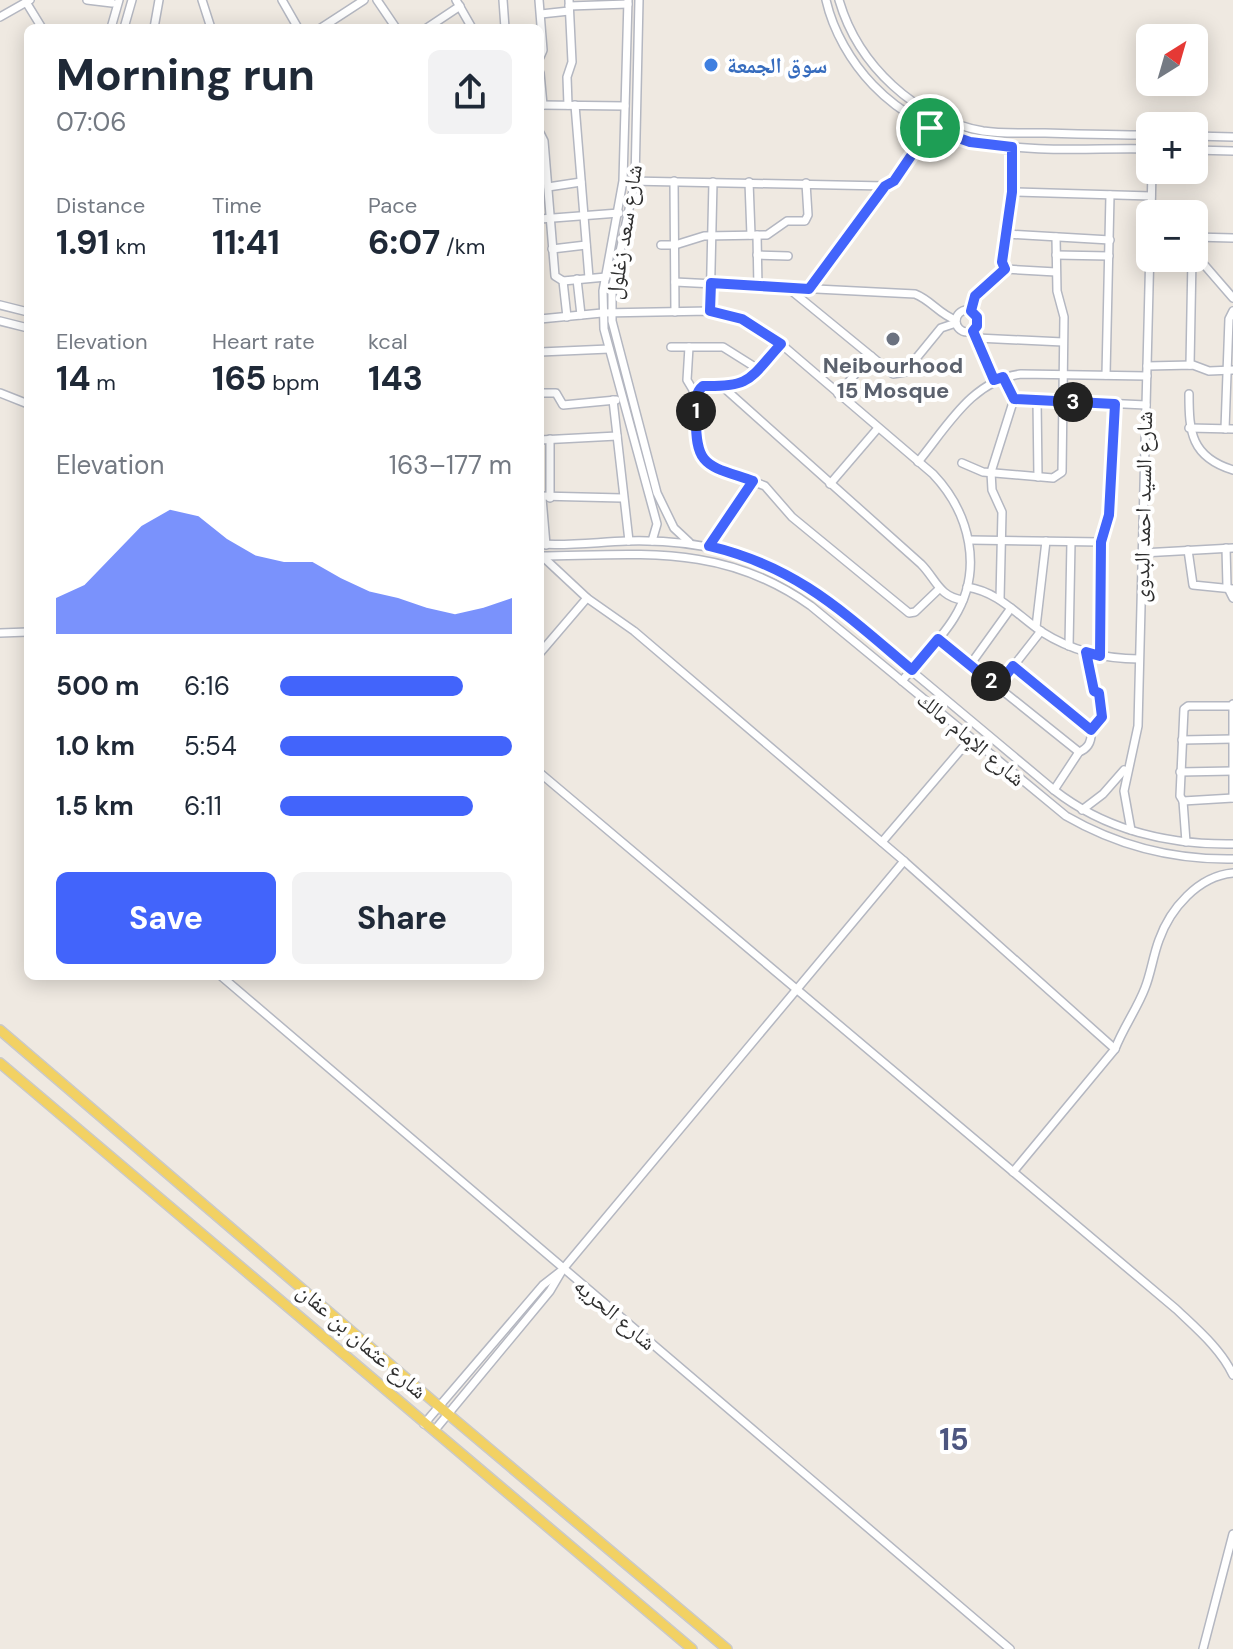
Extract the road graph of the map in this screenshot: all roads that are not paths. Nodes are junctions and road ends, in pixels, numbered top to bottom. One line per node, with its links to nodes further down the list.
1 (87, 0): 14 (street)
2 (132, 0): 22 (street)
3 (159, 0): 23 (street)
4 (202, 0): 24 (street)
5 (282, 0): 25 (street)
6 (363, 0): 26 (street)
7 (377, 0): 27 (street)
8 (503, 0): 30 (street)
9 (539, 0): 18 (street)
10 (639, 0): 45 (street, شارع سعد زغلول)
11 (826, 0): 35 (street)
12 (839, 0): 36 (street)
13 (23, 2): 19 (street); 20 (street)
14 (115, 2): 21 (street)
15 (458, 2): 28 (street); 29 (street)
16 (628, 2): 17 (street); 34 (street, شارع سعد زغلول)
17 (569, 6): 18 (street); 33 (street)
18 (541, 14): 31 (street)
19 (0, 17)
20 (39, 24)
21 (112, 24)
22 (125, 24)
23 (155, 24)
24 (210, 24)
25 (296, 24)
26 (327, 24)
27 (393, 24)
28 (432, 24)
29 (470, 24)
30 (505, 24)
31 (542, 24)
32 (544, 105): 33 (street)
33 (571, 105): 34 (street); 47 (street)
34 (625, 106): 44 (street, شارع سعد زغلول)
35 (930, 128): 39 (street); 52 (street)
36 (1136, 135)
37 (1208, 136): 38 (street)
38 (1233, 137)
39 (1012, 147): 40 (street); 54 (street)
40 (1136, 149)
41 (1208, 150): 42 (street)
42 (1233, 151)
43 (544, 173): 53 (street)
44 (623, 181): 45 (street); 58 (street, شارع سعد زغلول)
45 (635, 181): 46 (street); 98 (street, شارع سعد زغلول)
46 (674, 181): 48 (street); 71 (street)
47 (581, 182): 53 (street); 59 (street)
48 (713, 182): 49 (street); 64 (street)
49 (749, 182): 50 (street); 63 (street)
50 (806, 183): 52 (street); 63 (street)
51 (1151, 184): 56 (street)
52 (885, 186): 90 (street)
53 (548, 187): 60 (street)
54 (1012, 192): 55 (street); 62 (street)
55 (1110, 195): 56 (street); 68 (street)
56 (1151, 196): 57 (street)
57 (1151, 200)
58 (619, 213): 59 (street); 82 (street, شارع سعد زغلول)
59 (584, 214): 60 (street); 69 (street)
60 (549, 218): 61 (street); 72 (street)
61 (544, 219)
62 (1007, 234): 65 (street); 77 (street)
63 (754, 235): 64 (street); 73 (street)
64 (712, 236): 71 (street); 87 (street)
65 (1056, 237): 68 (street); 74 (street)
66 (1208, 237): 67 (street)
67 (1233, 238)
68 (1110, 240): 76 (street)
69 (586, 245): 72 (street); 83 (street)
70 (661, 245): 71 (street)
71 (675, 245): 86 (street)
72 (552, 249): 85 (street)
73 (757, 255): 75 (street); 88 (street)
74 (1056, 255): 76 (street); 78 (street)
75 (788, 256)
76 (1109, 256): 118 (street)
77 (1005, 269): 78 (street); 95 (street)
78 (1056, 272): 106 (street)
79 (1149, 272): 114 (street, شارع السيد احمد البدوى)
80 (1193, 272): 113 (street)
81 (1208, 272): 91 (street)
82 (606, 277): 83 (street); 98 (street, شارع سعد زغلول)
83 (589, 278): 84 (street)
84 (577, 279): 85 (street); 99 (street)
85 (563, 281): 100 (street)
86 (675, 282): 87 (street); 97 (street)
87 (711, 283): 88 (street); 94 (street)
88 (758, 287): 89 (street)
89 (788, 288): 90 (street); 112 (street)
90 (809, 289): 103 (street)
91 (1233, 298)
92 (0, 305): 93 (street)
93 (24, 311)
94 (710, 311): 97 (street); 107 (street)
95 (971, 311): 103 (street); 105 (street)
96 (1233, 311): 116 (street)
97 (675, 312): 98 (street)
98 (607, 314): 99 (street); 110 (street, شارع سعد زغلول); 157 (street, شارع سعد زغلول)
99 (581, 315): 100 (street)
100 (567, 317): 101 (street)
101 (544, 319)
102 (0, 321): 104 (street)
103 (956, 321): 105 (street); 112 (street)
104 (24, 327)
105 (975, 335): 106 (street); 121 (street)
106 (1063, 342): 117 (street)
107 (781, 344): 115 (street); 125 (street)
108 (671, 347): 109 (street)
109 (689, 347): 115 (street); 127 (street)
110 (609, 349): 111 (street); 128 (street, شارع سعد زغلول)
111 (544, 352)
112 (871, 356): 125 (street)
113 (1190, 365): 114 (street); 116 (street)
114 (1147, 366): 119 (street, شارع السيد احمد البدوى)
115 (758, 369): 122 (street)
116 (1230, 370): 137 (street)
117 (1063, 375): 118 (street); 120 (street); 132 (street)
118 (1106, 375): 119 (street)
119 (1147, 376): 134 (street, شارع السيد احمد البدوى)
120 (1003, 377): 121 (street); 129 (street)
121 (994, 380): 141 (street)
122 (723, 387): 127 (street); 147 (street)
123 (0, 393): 131 (street)
124 (544, 393): 128 (street)
125 (838, 394): 135 (street)
126 (1189, 394): 136 (street)
127 (696, 395): 146 (street)
128 (618, 399): 138 (street); 152 (street, شارع سعد زغلول)
129 (1014, 399): 130 (street); 144 (street)
130 (1037, 400): 132 (street); 145 (street)
131 (24, 402)
132 (1063, 402): 133 (street); 145 (street)
133 (1115, 404): 134 (street); 156 (street)
134 (1146, 405): 162 (street, شارع السيد احمد البدوى)
135 (878, 428): 141 (street); 147 (street)
136 (1189, 428): 137 (street); 143 (street)
137 (1229, 429)
138 (617, 436): 139 (street); 149 (street)
139 (550, 439): 140 (street); 148 (street)
140 (544, 440)
141 (918, 462): 150 (street)
142 (962, 463): 144 (street)
143 (1233, 470)
144 (991, 472): 145 (street); 153 (street)
145 (1038, 477)
146 (753, 481): 159 (street); 166 (street)
147 (830, 484): 166 (street)
148 (544, 497): 149 (street)
149 (622, 498): 151 (street)
150 (969, 540): 153 (street); 165 (street)
151 (629, 541): 152 (street, شارع الإمام مالك); 158 (street, شارع الإمام مالك)
152 (652, 541): 157 (street, شارع الإمام مالك)
153 (1001, 541): 154 (street); 170 (street)
154 (1046, 541): 155 (street); 173 (street)
155 (1071, 542): 156 (street); 177 (street)
156 (1101, 542): 180 (street)
157 (691, 543): 159 (street, شارع الإمام مالك)
158 (544, 545)
159 (709, 546): 184 (street, شارع الإمام مالك)
160 (1230, 548): 161 (street); 167 (street)
161 (1188, 550): 162 (street); 167 (street)
162 (1142, 553): 181 (street, شارع السيد احمد البدوى)
163 (544, 556): 185 (street, شارع الإمام مالك)
164 (544, 559): 168 (street)
165 (967, 587): 170 (street); 171 (street)
166 (939, 589): 171 (street)
167 (1231, 589): 169 (street)
168 (587, 598): 178 (street); 202 (street)
169 (1233, 598)
170 (1000, 599): 172 (street)
171 (963, 600): 176 (street)
172 (1011, 608): 173 (street); 182 (street)
173 (1038, 629): 177 (street); 183 (street)
174 (24, 632): 175 (street)
175 (0, 633)
176 (938, 639): 182 (street); 184 (street)
177 (1069, 646): 179 (street)
178 (544, 648)
179 (1086, 652): 180 (street); 188 (street)
180 (1100, 656): 181 (street)
181 (1139, 659): 193 (street, شارع السيد احمد البدوى)
182 (970, 665): 186 (street)
183 (1013, 666): 186 (street); 188 (street)
184 (912, 670): 185 (street); 197 (street, شارع الإمام مالك)
185 (902, 681): 189 (street, شارع الإمام مالك)
186 (997, 687): 192 (street)
187 (1233, 704): 190 (street); 191 (street)
188 (1091, 730): 192 (street)
189 (970, 739): 202 (street); 205 (street, شارع الإمام مالك)
190 (1233, 739): 191 (street); 194 (street)
191 (1182, 740): 195 (street)
192 (1079, 752): 197 (street)
193 (1128, 765): 200 (street, شارع السيد احمد البدوى); 201 (street, شارع السيد احمد البدوى)
194 (1233, 767): 195 (street); 198 (street)
195 (1180, 772): 199 (street)
196 (544, 776): 209 (street)
197 (1054, 790): 200 (street, شارع الإمام مالك)
198 (1233, 798): 199 (street)
199 (1183, 801): 203 (street)
200 (1082, 810): 201 (street, شارع الإمام مالك)
201 (1131, 830): 203 (street, شارع الإمام مالك)
202 (882, 842): 206 (street)
203 (1186, 842): 204 (street, شارع الإمام مالك)
204 (1233, 844)
205 (1233, 859)
206 (904, 861): 209 (street); 211 (street)
207 (1233, 873): 211 (street)
208 (226, 980): 214 (street, شارع الحريه)
209 (797, 992): 213 (street); 214 (street)
210 (0, 1030): 216 (main road, شارع عثمان بن عفان)
211 (1115, 1049): 213 (street)
212 (0, 1063): 218 (main road, شارع عثمان بن عفان)
213 (1013, 1172): 215 (street)
214 (563, 1269): 216 (street); 217 (street); 223 (street, شارع الحريه)
215 (1233, 1375)
216 (439, 1406): 217 (main road, شارع عثمان بن عفان); 218 (street)
217 (448, 1414): 219 (street); 222 (main road, شارع عثمان بن عفان)
218 (424, 1424): 219 (main road, شارع عثمان بن عفان)
219 (434, 1431): 221 (main road, شارع عثمان بن عفان)
220 (1233, 1534): 224 (street)
221 (692, 1649)
222 (727, 1649)
223 (1010, 1649)
224 (1203, 1649)

